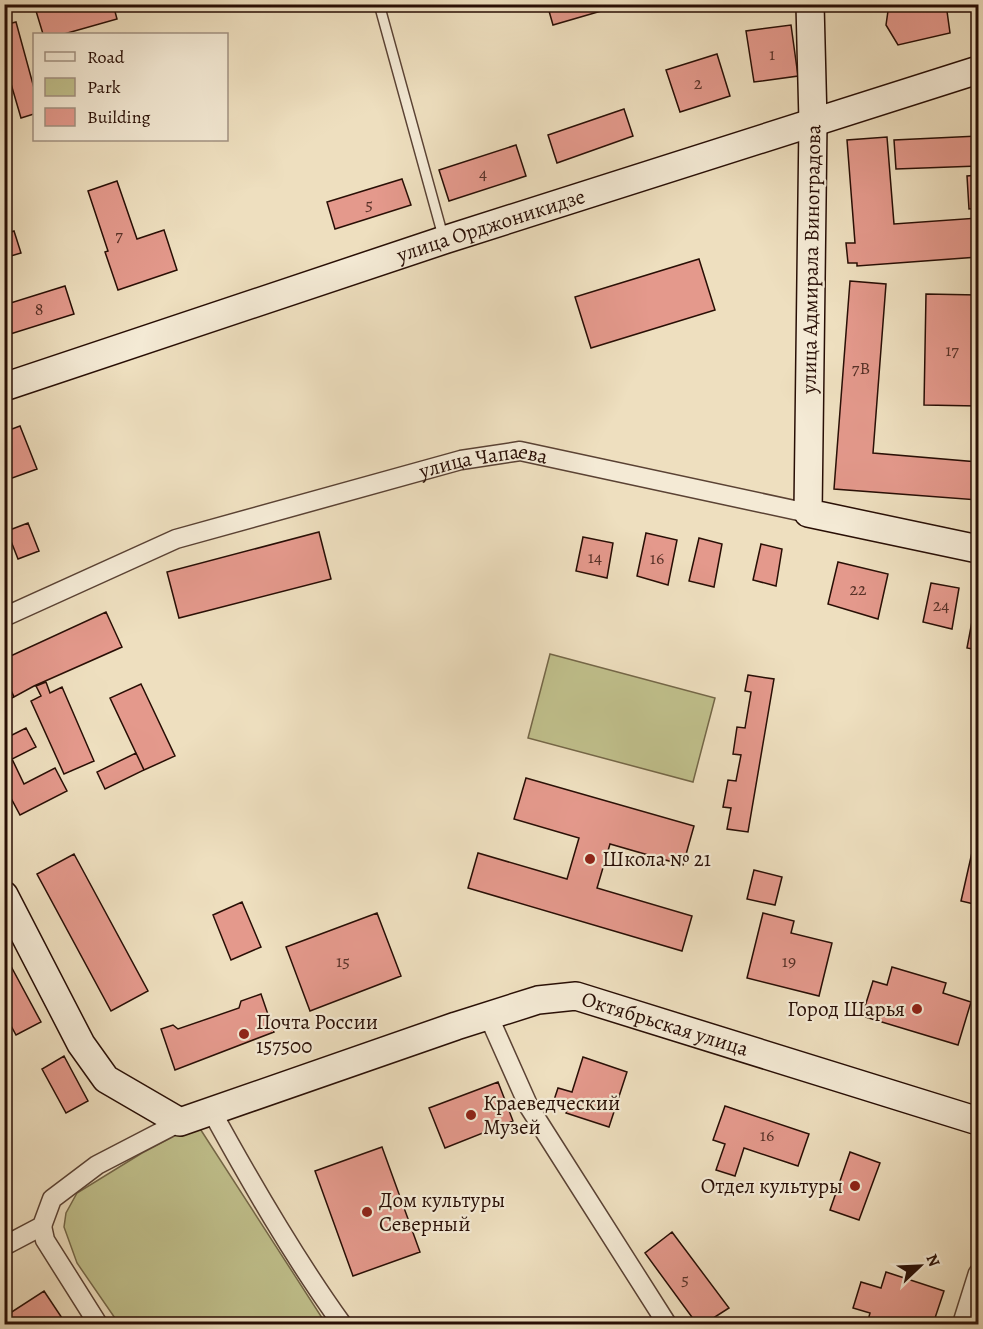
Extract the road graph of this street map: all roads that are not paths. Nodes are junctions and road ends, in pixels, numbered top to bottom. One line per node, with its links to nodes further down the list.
1 (379, 4): 5 (lane)
2 (810, 4): 4 (main road, улица Адмирала Виноградова)
3 (978, 70): 4 (main road, улица Орджоникидзе)
4 (813, 122): 5 (main road, улица Орджоникидзе); 7 (main road, улица Адмирала Виноградова)
5 (444, 240): 6 (main road, улица Орджоникидзе)
6 (4, 387)
7 (808, 513): 8 (main road, улица Чапаева); 9 (street, улица Чапаева)
8 (978, 549)
9 (4, 617)
10 (4, 895): 14 (main road)
11 (488, 1016): 12 (main road, Октябрьская улица); 13 (main road, Октябрьская улица); 20 (street)
12 (211, 1110): 14 (main road, Октябрьская улица); 19 (street)
13 (978, 1121)
14 (180, 1122): 15 (street)
15 (42, 1226): 16 (street); 18 (street)
16 (4, 1246)
17 (978, 1273): 21 (street)
18 (98, 1324)
19 (342, 1324)
20 (667, 1324)
21 (962, 1324)

